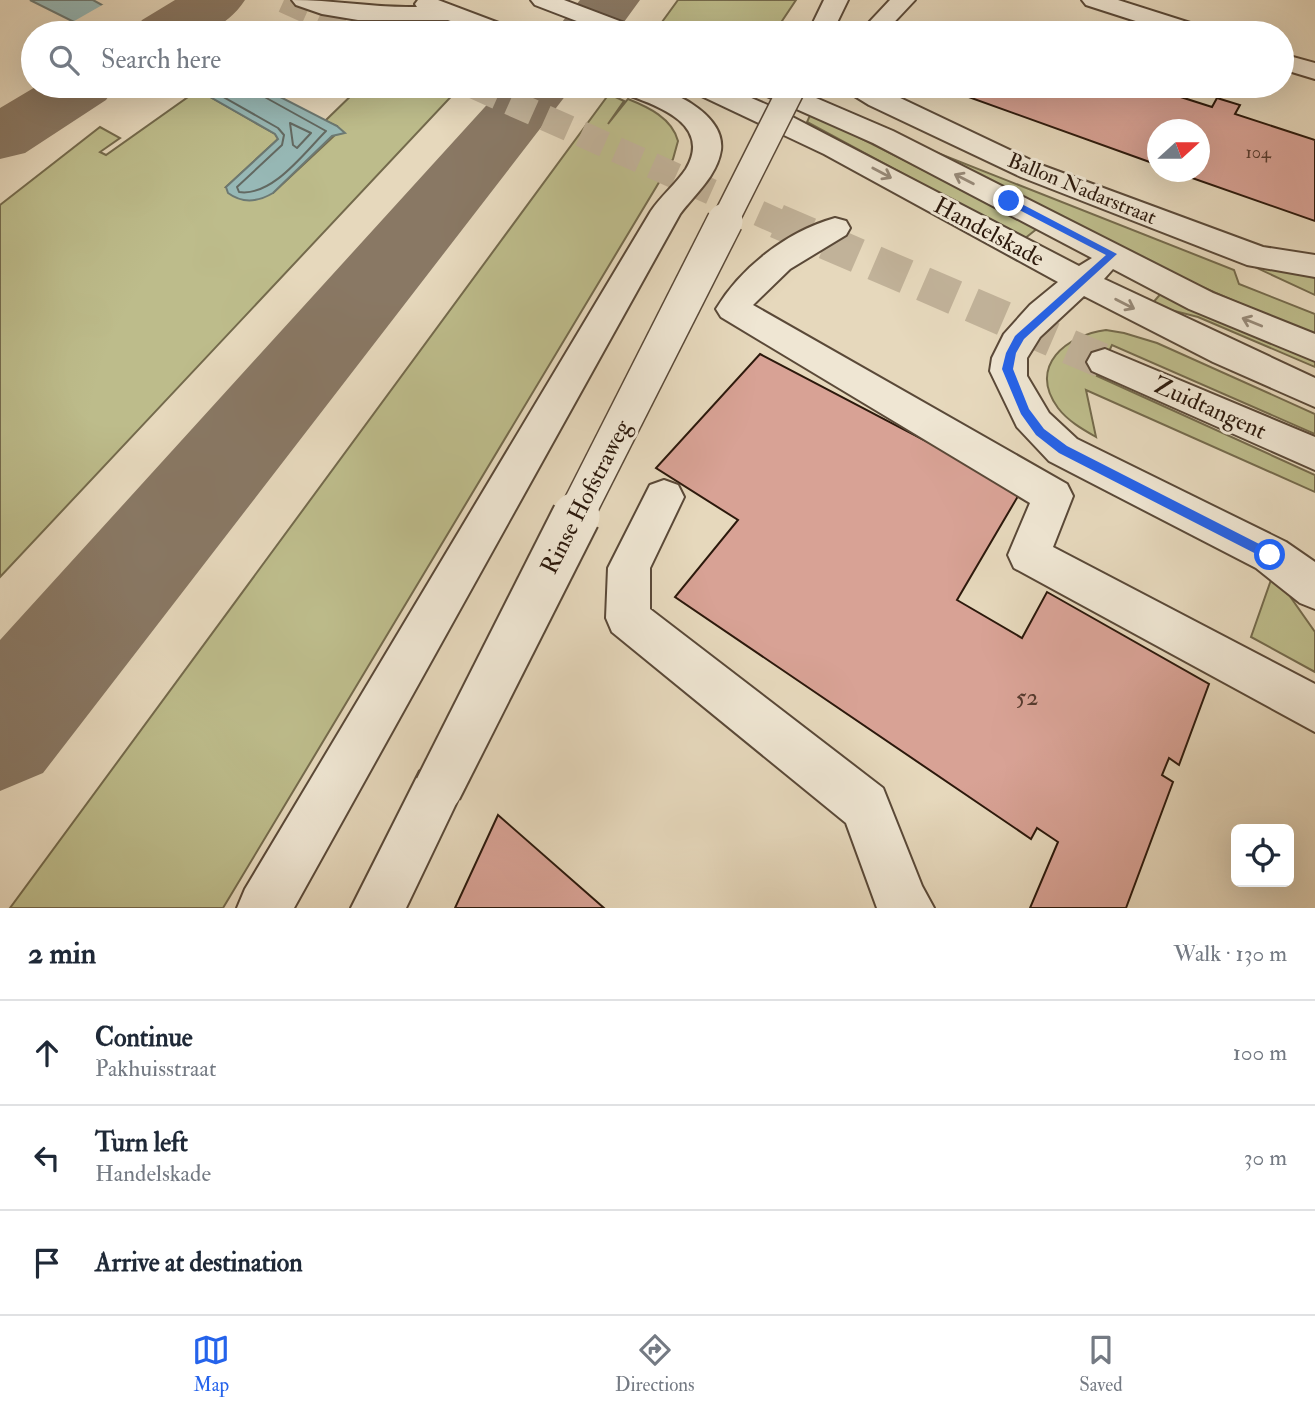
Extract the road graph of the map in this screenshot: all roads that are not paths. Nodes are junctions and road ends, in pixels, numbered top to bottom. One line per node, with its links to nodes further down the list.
1 (304, 0): 7 (street)
2 (408, 0): 7 (street)
3 (543, 0): 11 (street)
4 (836, 0): 12 (street)
5 (903, 0): 13 (street)
6 (1094, 0): 14 (street)
7 (452, 13): 9 (street)
8 (523, 14): 10 (street)
9 (472, 21)
10 (541, 21)
11 (598, 21)
12 (826, 21)
13 (883, 21)
14 (1160, 21)
15 (1294, 65): 16 (street)
16 (1315, 71)
17 (658, 98): 33 (street)
18 (730, 98): 25 (street, Handelskade, one-way to 25)
19 (787, 98): 34 (street, Rinse Hofstraweg, bridge)
20 (794, 98): 23 (street, Handelskade, one-way to 20)
21 (876, 98): 24 (street, Ballon Nadarstraat)
22 (835, 228): 32 (street)
23 (1112, 254): 25 (street); 26 (street, Handelskade, one-way to 23)
24 (1315, 266)
25 (1082, 282): 28 (street, Handelskade, one-way to 28); 31 (street)
26 (1315, 348)
27 (1105, 362): 29 (street, Zuidtangent)
28 (1315, 393)
29 (1315, 454)
30 (664, 497): 35 (street)
31 (1315, 589)
32 (1315, 709)
33 (264, 908)
34 (378, 908)
35 (907, 908)

